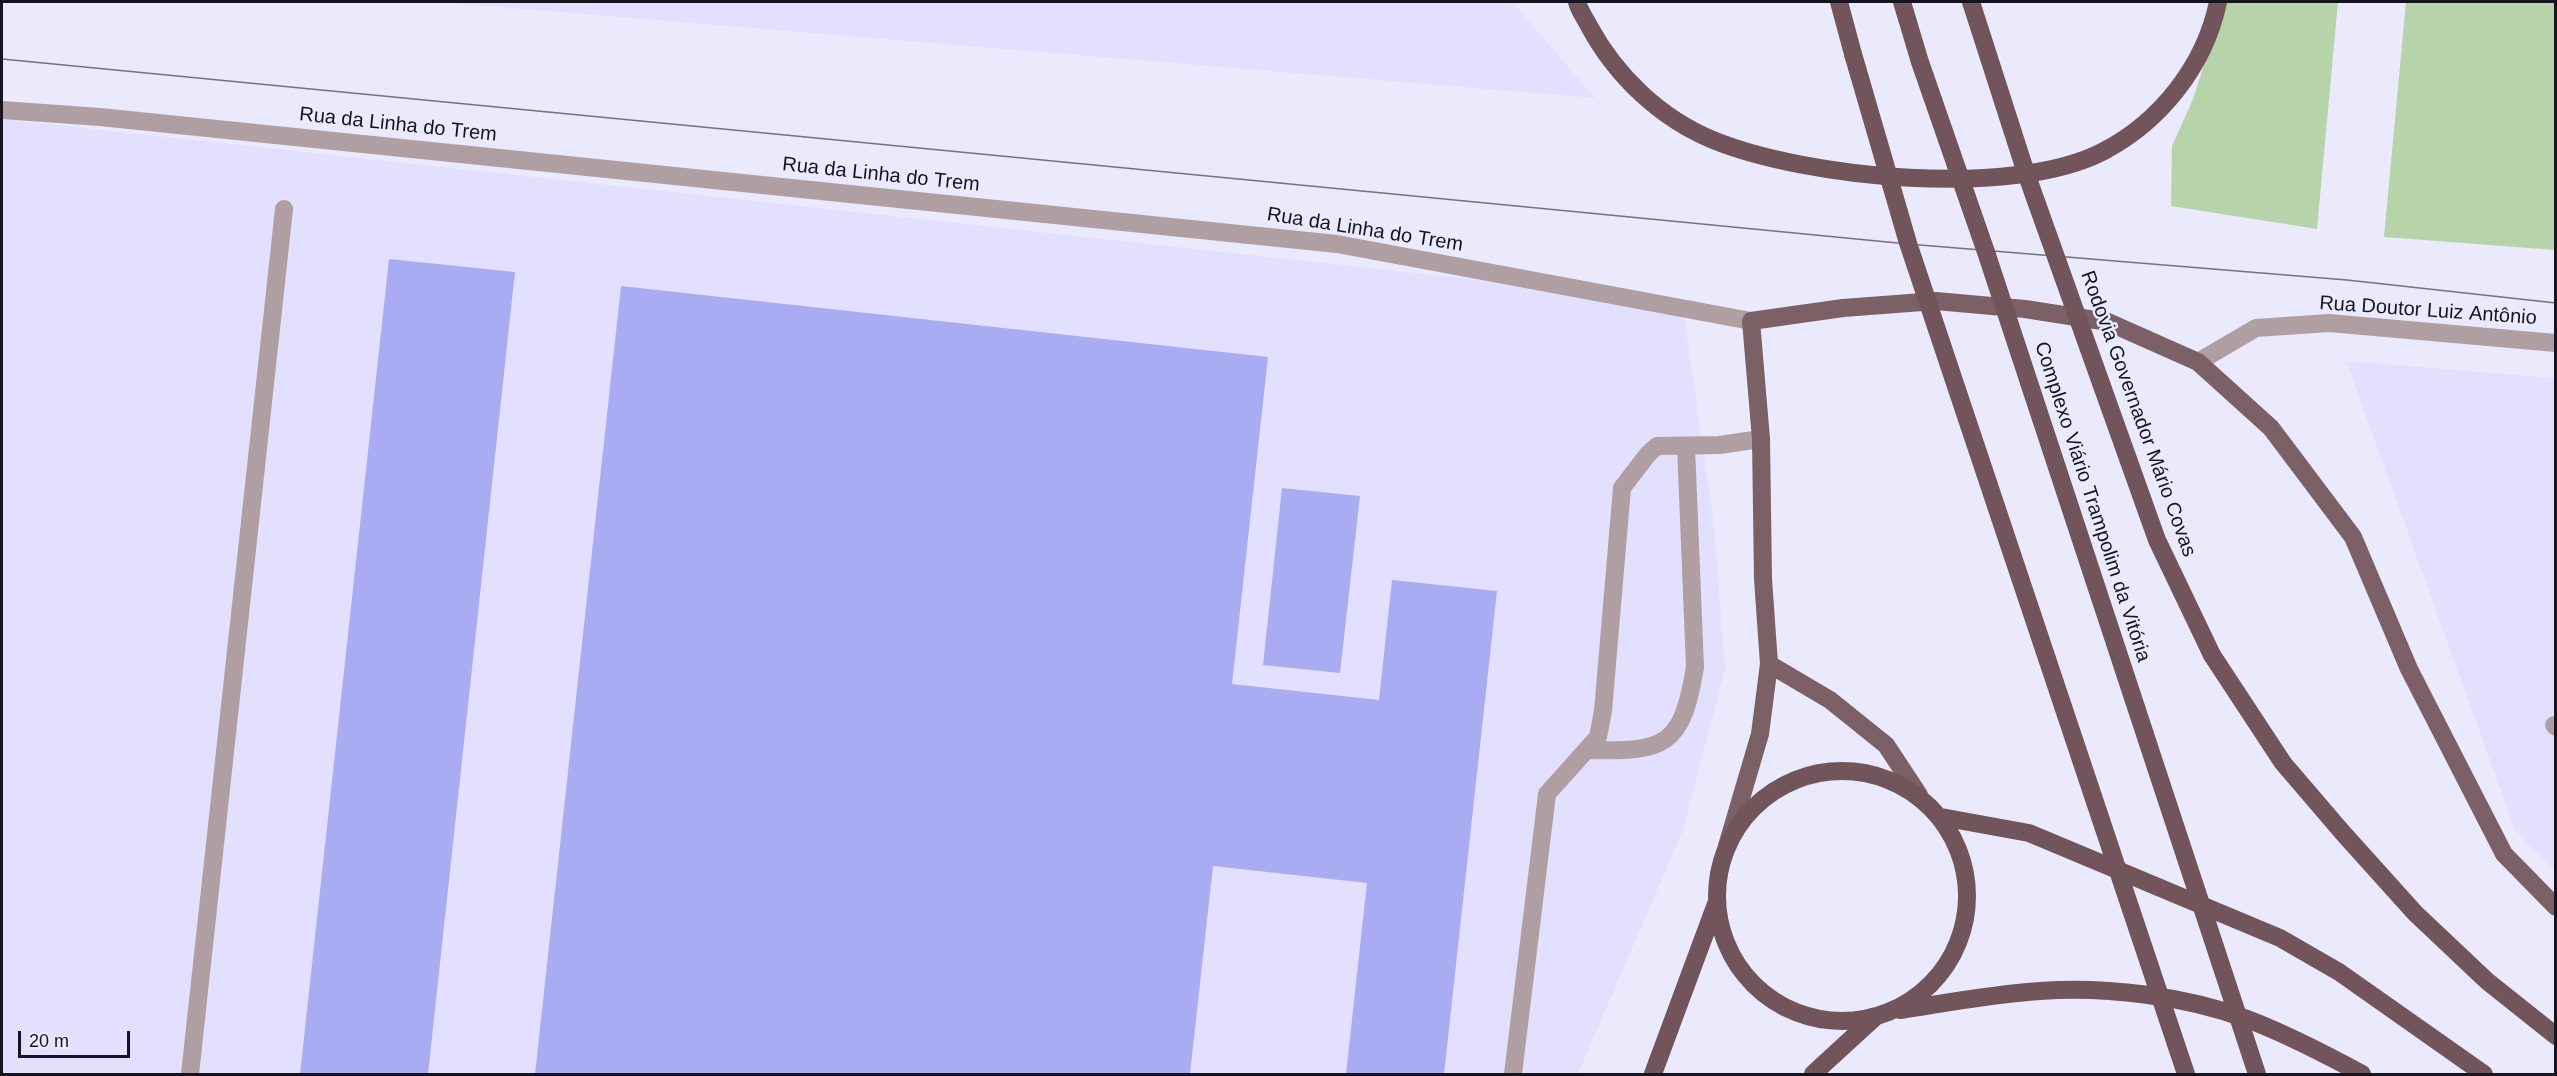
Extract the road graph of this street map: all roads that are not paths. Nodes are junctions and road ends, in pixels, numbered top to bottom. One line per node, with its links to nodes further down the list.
1 (1577, 2): 5 (highway)
2 (1839, 2): 27 (highway, bridge)
3 (1902, 2): 28 (highway, Complexo Viário Trampolim da Vitória, bridge)
4 (1971, 2): 22 (highway, Rodovia Governador Mário Covas, bridge)
5 (2218, 2)
6 (2, 110): 8 (street, Rua da Linha do Trem)
7 (284, 209): 23 (street)
8 (1751, 321): 10 (main road); 11 (main road)
9 (2556, 343): 10 (street, Rua Doutor Luiz Antônio)
10 (2198, 362): 19 (main road)
11 (1761, 439): 12 (street); 13 (main road)
12 (1686, 446): 14 (street); 14 (street)
13 (1769, 664): 15 (main road); 17 (main road)
14 (1588, 750): 24 (street)
15 (1919, 795): 16 (highway); 17 (highway)
16 (1941, 817): 20 (highway); 30 (highway)
17 (1727, 846): 18 (highway)
18 (1716, 904): 21 (highway); 25 (highway)
19 (2556, 907)
20 (1898, 1010): 21 (highway); 29 (highway)
21 (1874, 1018): 26 (highway)
22 (2556, 1036)
23 (190, 1074)
24 (1513, 1074)
25 (1653, 1074)
26 (1813, 1074)
27 (2186, 1074)
28 (2257, 1074)
29 (2362, 1074)
30 (2484, 1074)

